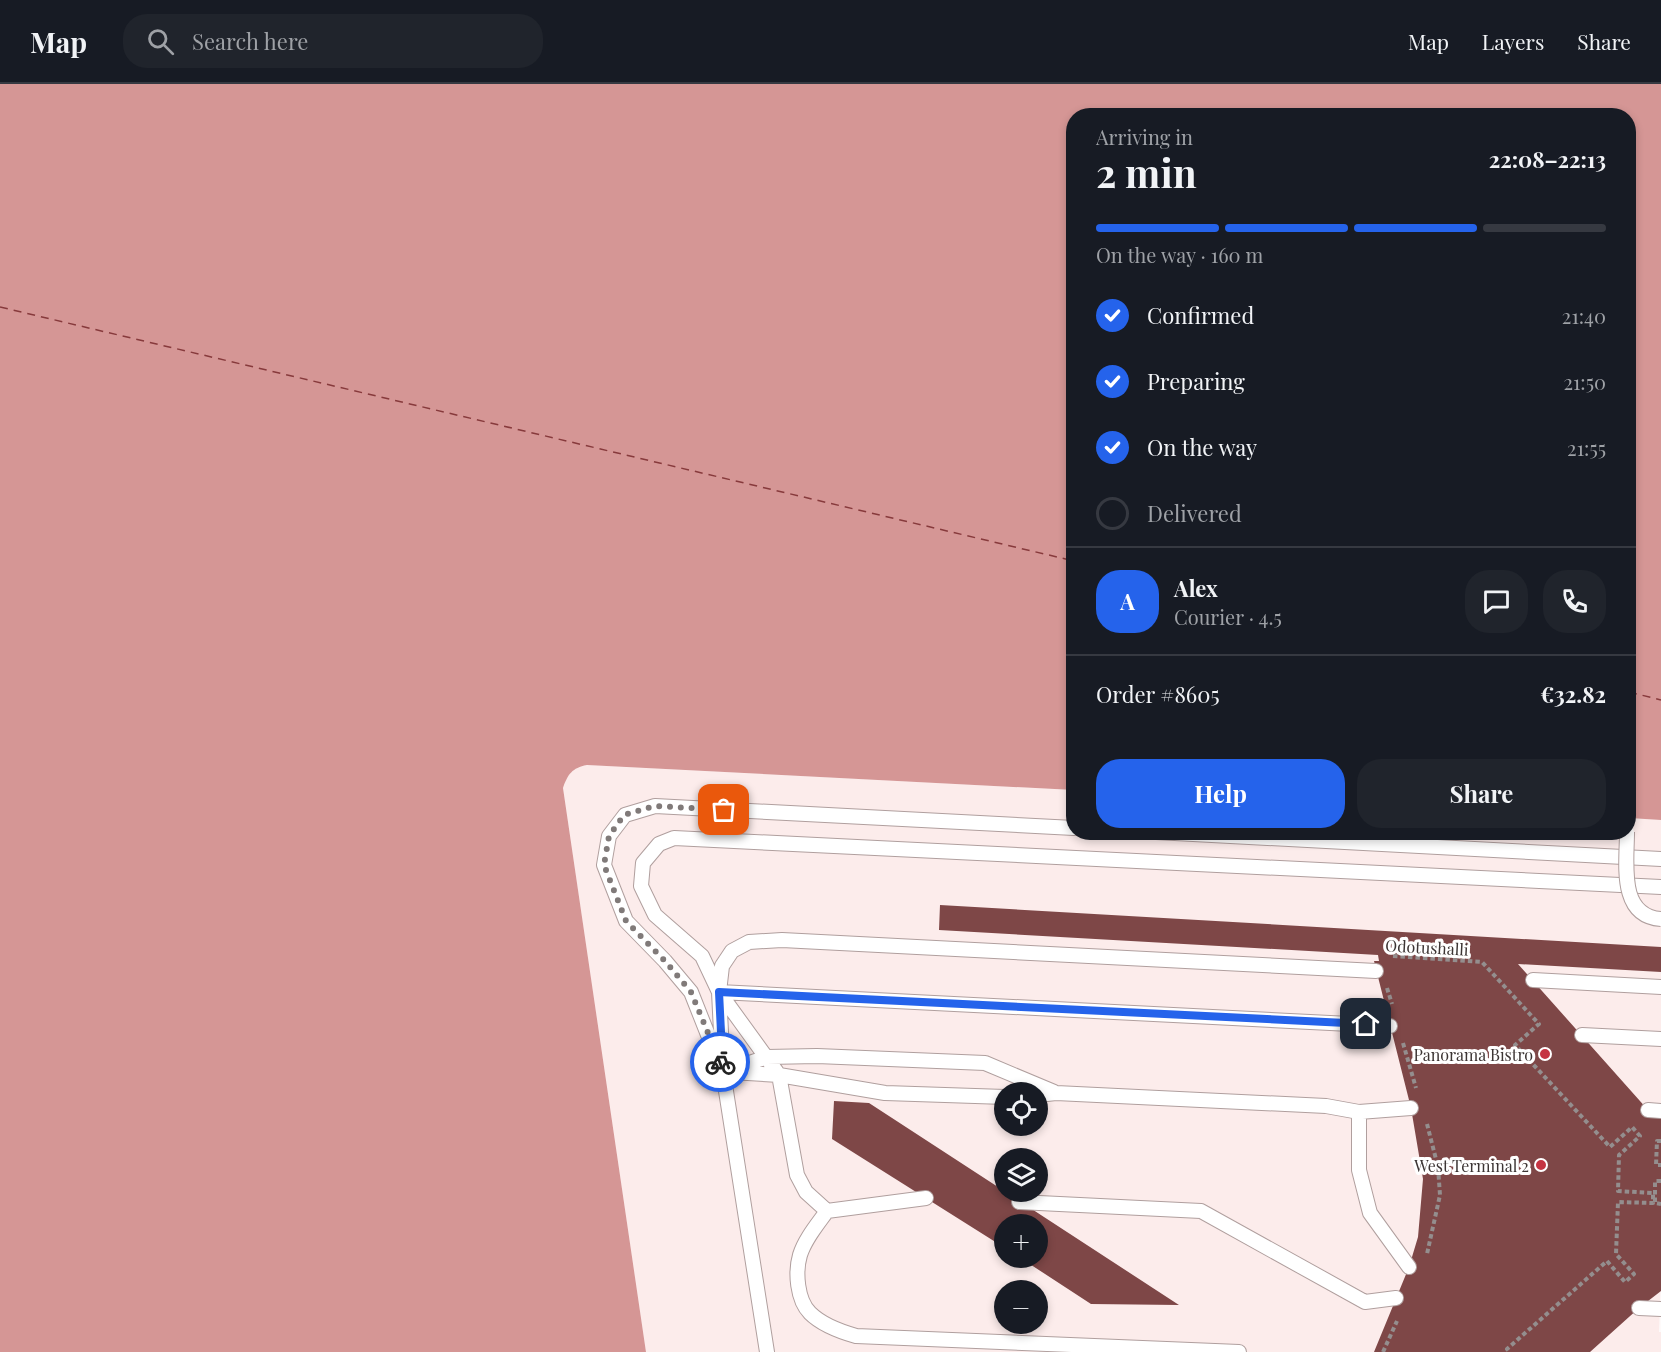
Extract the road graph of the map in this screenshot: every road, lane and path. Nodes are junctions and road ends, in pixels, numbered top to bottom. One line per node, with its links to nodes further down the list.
1 (1066, 828): 19 (lane)
2 (1305, 840): 4 (lane)
3 (1627, 840): 6 (lane, bridge)
4 (1661, 859)
5 (1661, 887): 12 (lane)
6 (1661, 919)
7 (1386, 956): 43 (path, Odotushalli)
8 (1376, 971): 12 (lane)
9 (1533, 980): 11 (lane)
10 (1386, 984): 13 (path)
11 (1661, 987)
12 (719, 992): 14 (lane); 18 (lane); 19 (lane)
13 (1393, 1007)
14 (1390, 1026)
15 (1582, 1035): 16 (lane)
16 (1661, 1039)
17 (1403, 1042): 24 (path)
18 (767, 1058): 19 (lane); 20 (lane); 21 (lane)
19 (723, 1072): 20 (lane); 40 (lane)
20 (779, 1075): 23 (lane); 33 (lane)
21 (1056, 1093): 22 (lane); 25 (lane)
22 (1048, 1094)
23 (994, 1097)
24 (1415, 1103): 25 (lane)
25 (1359, 1112): 35 (lane)
26 (1426, 1122): 34 (path)
27 (1661, 1141): 28 (path)
28 (1661, 1166)
29 (1661, 1181): 32 (path)
30 (926, 1198): 33 (lane)
31 (1019, 1202): 36 (lane)
32 (1661, 1204)
33 (827, 1211): 41 (lane)
34 (1427, 1254)
35 (1409, 1267)
36 (1396, 1298)
37 (1639, 1308): 38 (lane)
38 (1661, 1309)
39 (1398, 1319): 42 (path)
40 (767, 1352)
41 (1239, 1352)
42 (1383, 1352)
43 (1510, 1352)

